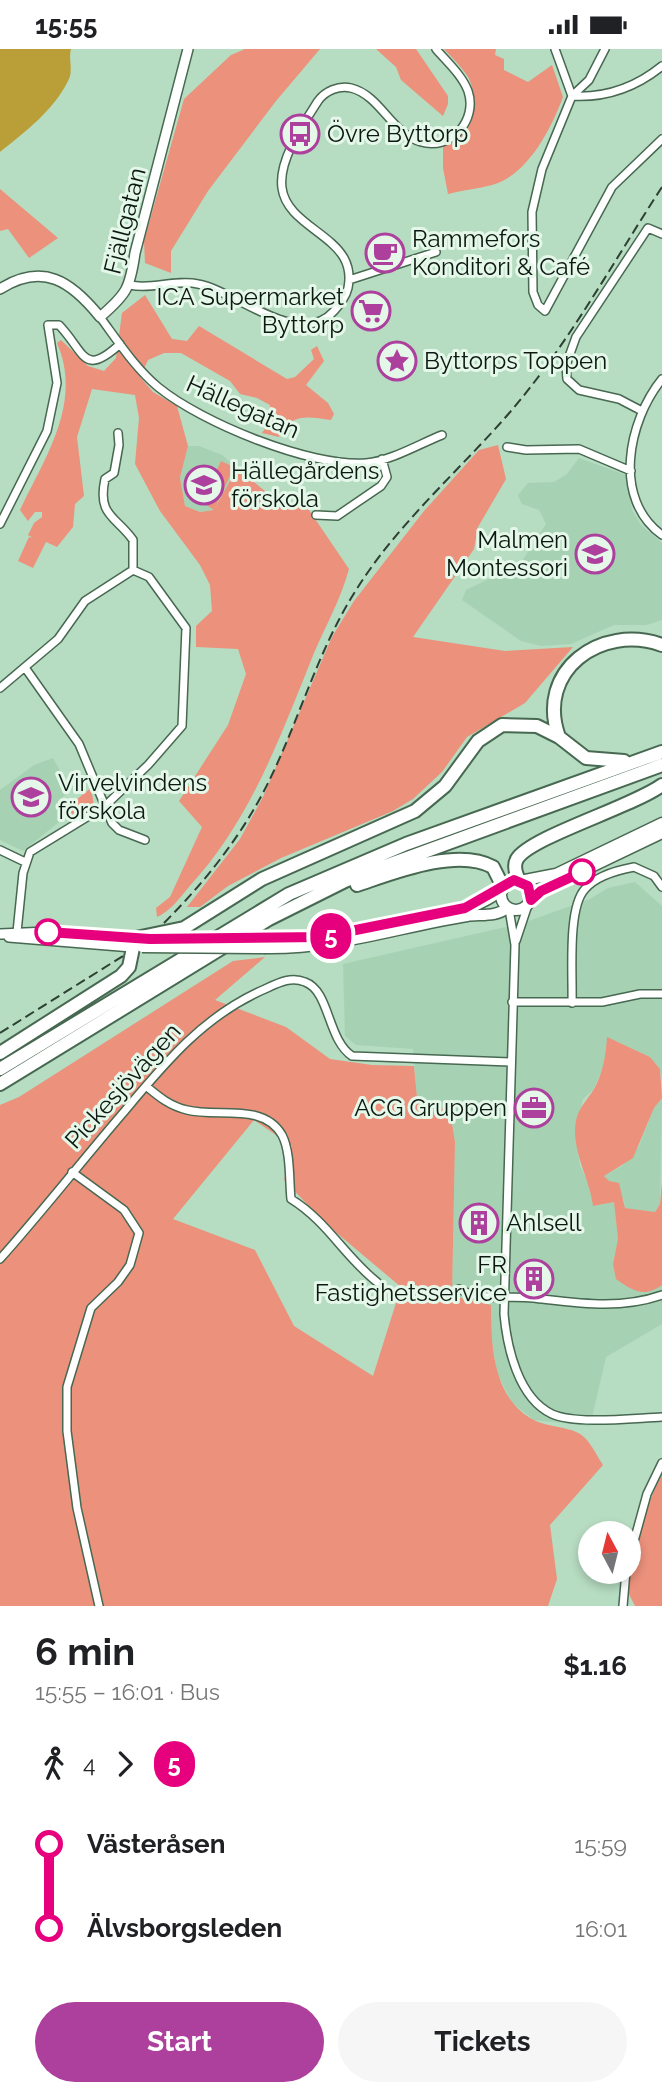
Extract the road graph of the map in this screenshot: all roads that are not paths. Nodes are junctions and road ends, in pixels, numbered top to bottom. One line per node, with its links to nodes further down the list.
1 (188, 49): 11 (street, Fjällgatan)
2 (436, 49): 10 (street)
3 (555, 49): 6 (street)
4 (605, 49): 6 (street)
5 (662, 66): 6 (street)
6 (572, 96): 7 (street)
7 (662, 139)
8 (662, 234): 16 (street)
9 (436, 252): 10 (street)
10 (349, 280): 11 (street)
11 (130, 285): 13 (street, Fjällgatan)
12 (0, 289): 13 (street, Fjällgatan)
13 (100, 317): 14 (street, Hällegatan)
14 (120, 344): 20 (street, Hällegatan); 23 (street)
15 (662, 379): 16 (street)
16 (642, 411): 21 (street)
17 (118, 433): 25 (street)
18 (442, 435): 20 (street, Hällegatan)
19 (507, 447): 21 (street)
20 (382, 459): 22 (street)
21 (631, 471): 24 (street)
22 (316, 515)
23 (0, 524)
24 (662, 535)
25 (133, 570): 27 (street); 34 (street)
26 (662, 645): 29 (highway)
27 (26, 669): 28 (street); 34 (street)
28 (0, 688)
29 (559, 737): 31 (highway); 49 (highway)
30 (662, 751): 31 (highway)
31 (638, 761): 57 (highway)
32 (662, 765): 44 (highway)
33 (662, 785): 40 (highway)
34 (105, 806): 37 (street); 39 (street)
35 (662, 823): 40 (main road)
36 (662, 833): 43 (main road)
37 (145, 840)
38 (0, 850): 39 (street)
39 (25, 862): 47 (street)
40 (520, 881): 42 (main road); 43 (main road)
41 (662, 887): 54 (street)
42 (503, 888): 44 (highway); 45 (main road); 46 (main road)
43 (529, 903): 45 (main road); 51 (street)
44 (297, 905): 58 (highway)
45 (508, 908): 46 (main road); 51 (street)
46 (466, 912): 50 (main road)
47 (17, 932): 48 (street); 49 (street)
48 (0, 935): 49 (street)
49 (140, 943): 50 (main road, bridge); 50 (main road, bridge); 55 (highway)
50 (267, 944)
51 (515, 945): 53 (street)
52 (662, 994): 54 (street)
53 (512, 1002): 54 (street); 56 (street)
54 (572, 1003)
55 (0, 1053)
56 (511, 1062): 59 (street, Pickesjövägen); 65 (street)
57 (0, 1069)
58 (0, 1084)
59 (146, 1086): 60 (street, Pickesjövägen); 62 (street)
60 (72, 1173): 61 (street, Pickesjövägen); 70 (street)
61 (0, 1259)
62 (377, 1282)
63 (459, 1289): 65 (street)
64 (662, 1295): 65 (street)
65 (505, 1297): 66 (street)
66 (662, 1417)
67 (662, 1463): 68 (street)
68 (640, 1521)
69 (625, 1584): 71 (street)
70 (99, 1606)
71 (623, 1606)

